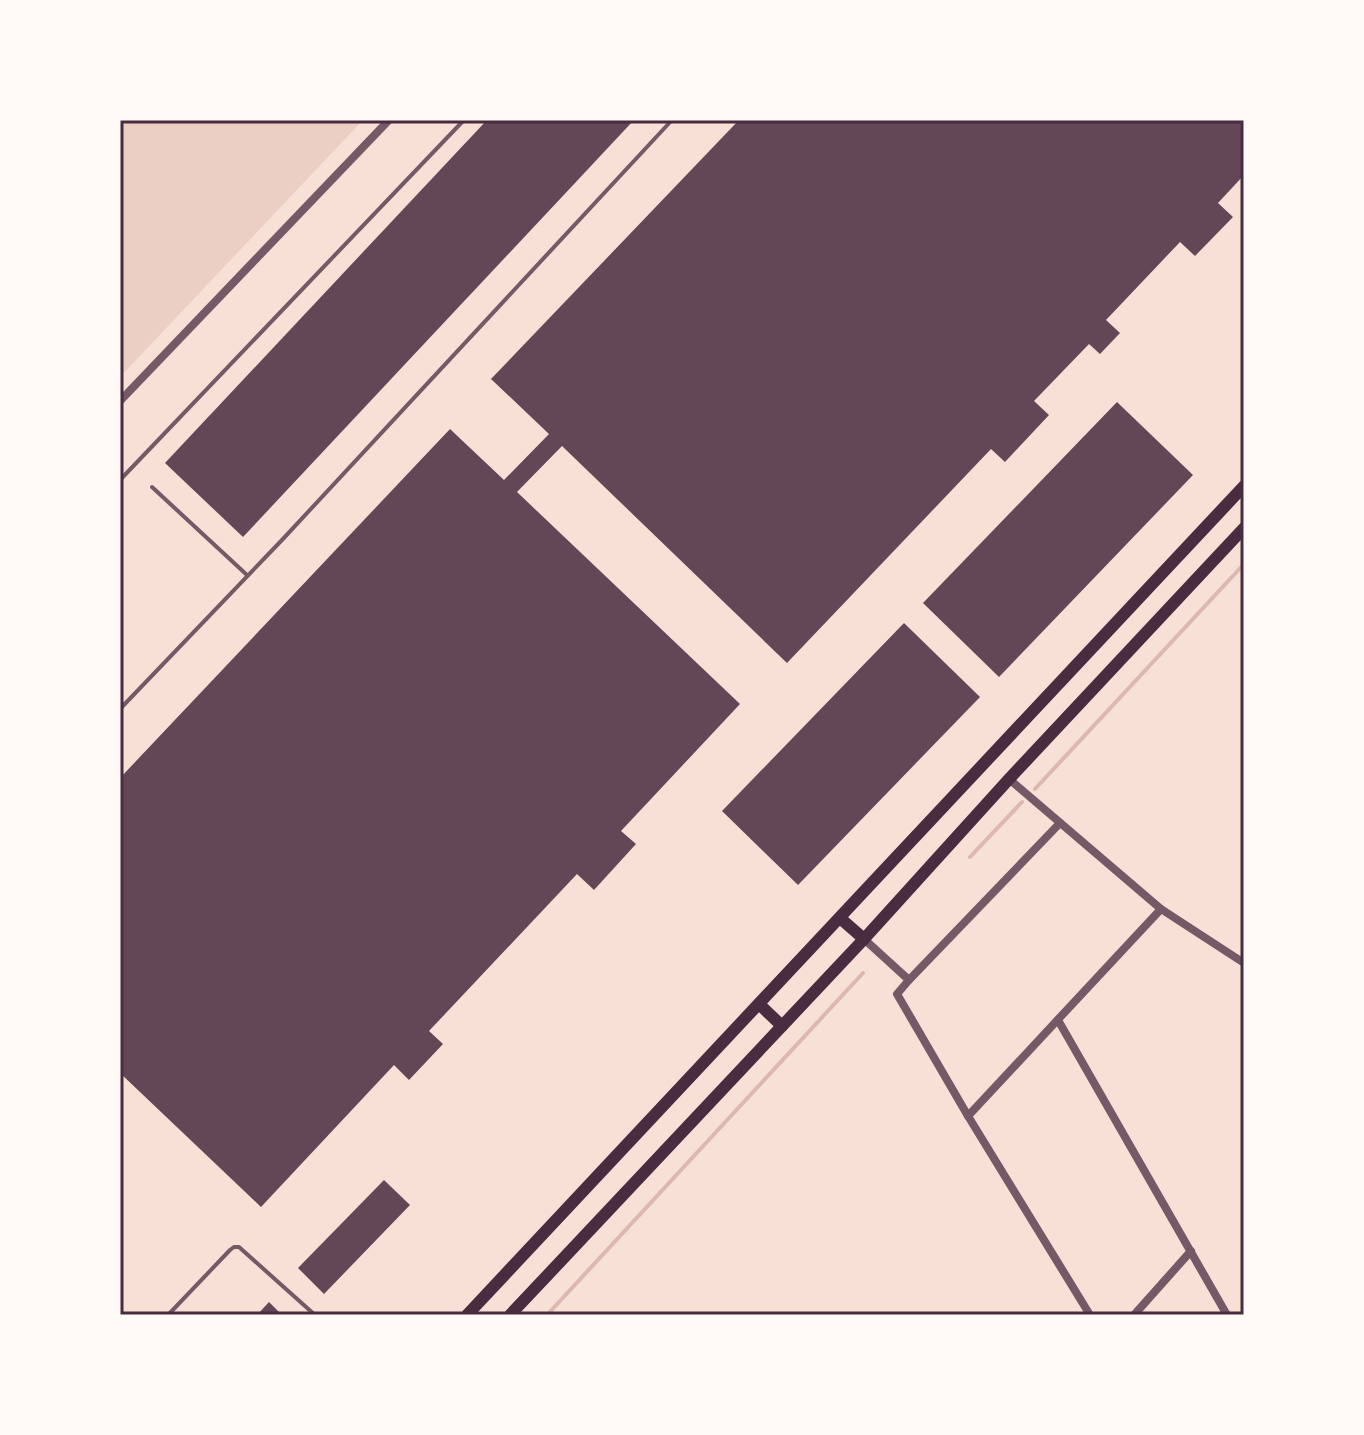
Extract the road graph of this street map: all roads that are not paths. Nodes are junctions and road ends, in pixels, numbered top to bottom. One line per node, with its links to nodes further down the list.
1 (389, 120): 4 (street)
2 (464, 120): 5 (lane)
3 (672, 120): 9 (lane)
4 (120, 401)
5 (120, 480)
6 (1244, 486): 14 (main road)
7 (152, 487): 9 (lane)
8 (1244, 528): 11 (main road)
9 (247, 576): 10 (lane)
10 (120, 709)
11 (1009, 779): 12 (street); 15 (main road)
12 (1060, 823): 13 (street); 17 (street)
13 (1161, 909): 16 (street); 19 (street)
14 (840, 918): 15 (main road); 18 (main road)
15 (864, 939): 17 (street); 20 (main road)
16 (1244, 963)
17 (909, 980): 21 (street)
18 (759, 1004): 20 (main road); 25 (main road)
19 (1058, 1020): 21 (street); 22 (street)
20 (782, 1026): 26 (main road)
21 (968, 1116): 27 (street)
22 (1191, 1251): 28 (street); 29 (street)
23 (168, 1315): 24 (lane)
24 (315, 1315)
25 (467, 1315)
26 (510, 1315)
27 (1090, 1315)
28 (1134, 1315)
29 (1227, 1315)

